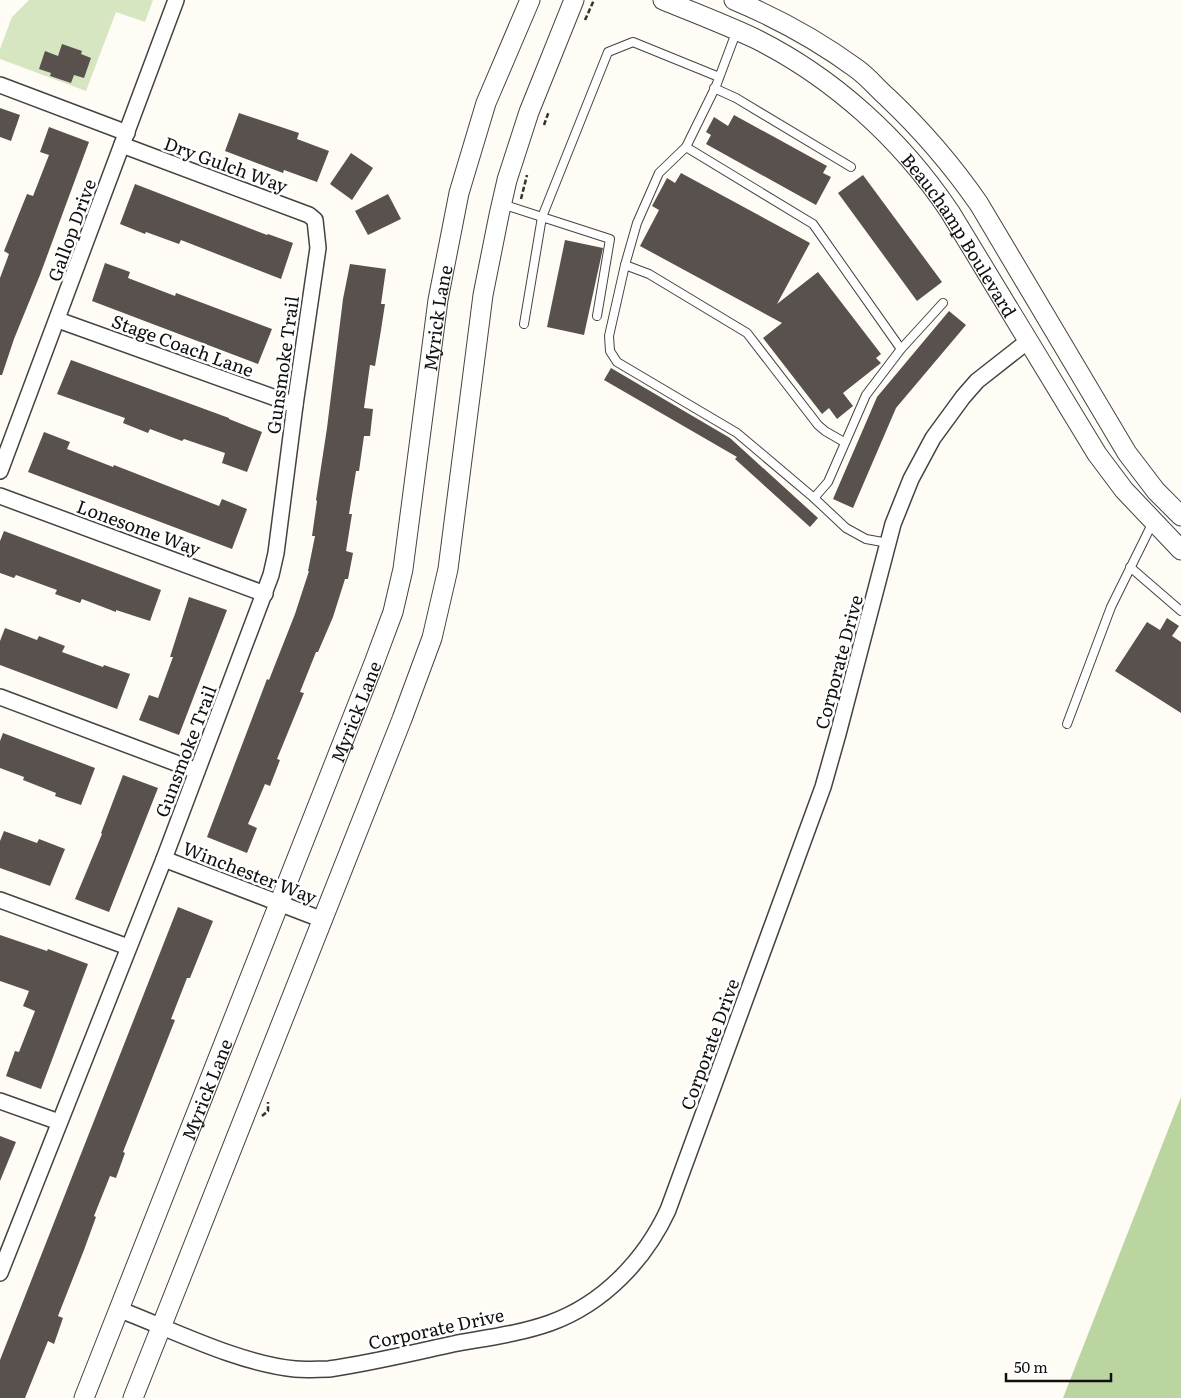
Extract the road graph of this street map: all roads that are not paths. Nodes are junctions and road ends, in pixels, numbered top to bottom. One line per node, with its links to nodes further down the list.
1 (176, 0): 10 (street, Gallop Drive)
2 (530, 0): 40 (street, Myrick Lane)
3 (574, 0): 13 (street)
4 (663, 0): 6 (street, Beauchamp Boulevard)
5 (734, 0): 28 (street, Beauchamp Boulevard)
6 (737, 30): 7 (lane); 21 (street, Beauchamp Boulevard)
7 (719, 77): 9 (lane); 14 (lane)
8 (0, 85): 10 (street, Dry Gulch Way)
9 (714, 88): 11 (lane); 12 (lane)
10 (124, 139): 15 (street, Dry Gulch Way); 19 (street, Gallop Drive)
11 (686, 147): 16 (lane); 22 (lane)
12 (851, 167)
13 (502, 204): 14 (lane); 41 (street)
14 (542, 217): 18 (lane); 20 (lane)
15 (315, 220): 23 (street, Gunsmoke Trail)
16 (625, 265): 24 (lane); 27 (lane)
17 (943, 303): 22 (lane)
18 (597, 316)
19 (58, 320): 23 (street, Stage Coach Lane); 25 (street, Gallop Drive)
20 (524, 324)
21 (1028, 341): 29 (street, Beauchamp Boulevard); 30 (street, Corporate Drive)
22 (901, 349): 24 (lane)
23 (294, 405): 33 (street, Gunsmoke Trail)
24 (844, 442): 27 (lane)
25 (0, 472)
26 (0, 496): 33 (street, Lonesome Way)
27 (814, 498): 30 (lane)
28 (1181, 516)
29 (1153, 522): 31 (street, Beauchamp Boulevard); 32 (lane)
30 (888, 543): 47 (street, Corporate Drive)
31 (1181, 550)
32 (1130, 568): 34 (lane); 36 (lane)
33 (265, 594): 37 (street, Gunsmoke Trail)
34 (1181, 611)
35 (0, 697): 37 (street)
36 (1067, 724)
37 (197, 771): 38 (street, Gunsmoke Trail)
38 (164, 859): 40 (street, Winchester Way); 42 (street, Gunsmoke Trail)
39 (0, 900): 42 (street)
40 (279, 903): 41 (street, Winchester Way); 46 (street, Myrick Lane)
41 (323, 920): 47 (street)
42 (128, 948): 44 (street, Gunsmoke Trail)
43 (0, 1101): 44 (street)
44 (59, 1122): 45 (street, Gunsmoke Trail)
45 (0, 1273)
46 (118, 1309): 47 (street, Corporate Drive); 48 (street, Myrick Lane)
47 (162, 1326): 49 (street)
48 (84, 1398)
49 (133, 1398)

